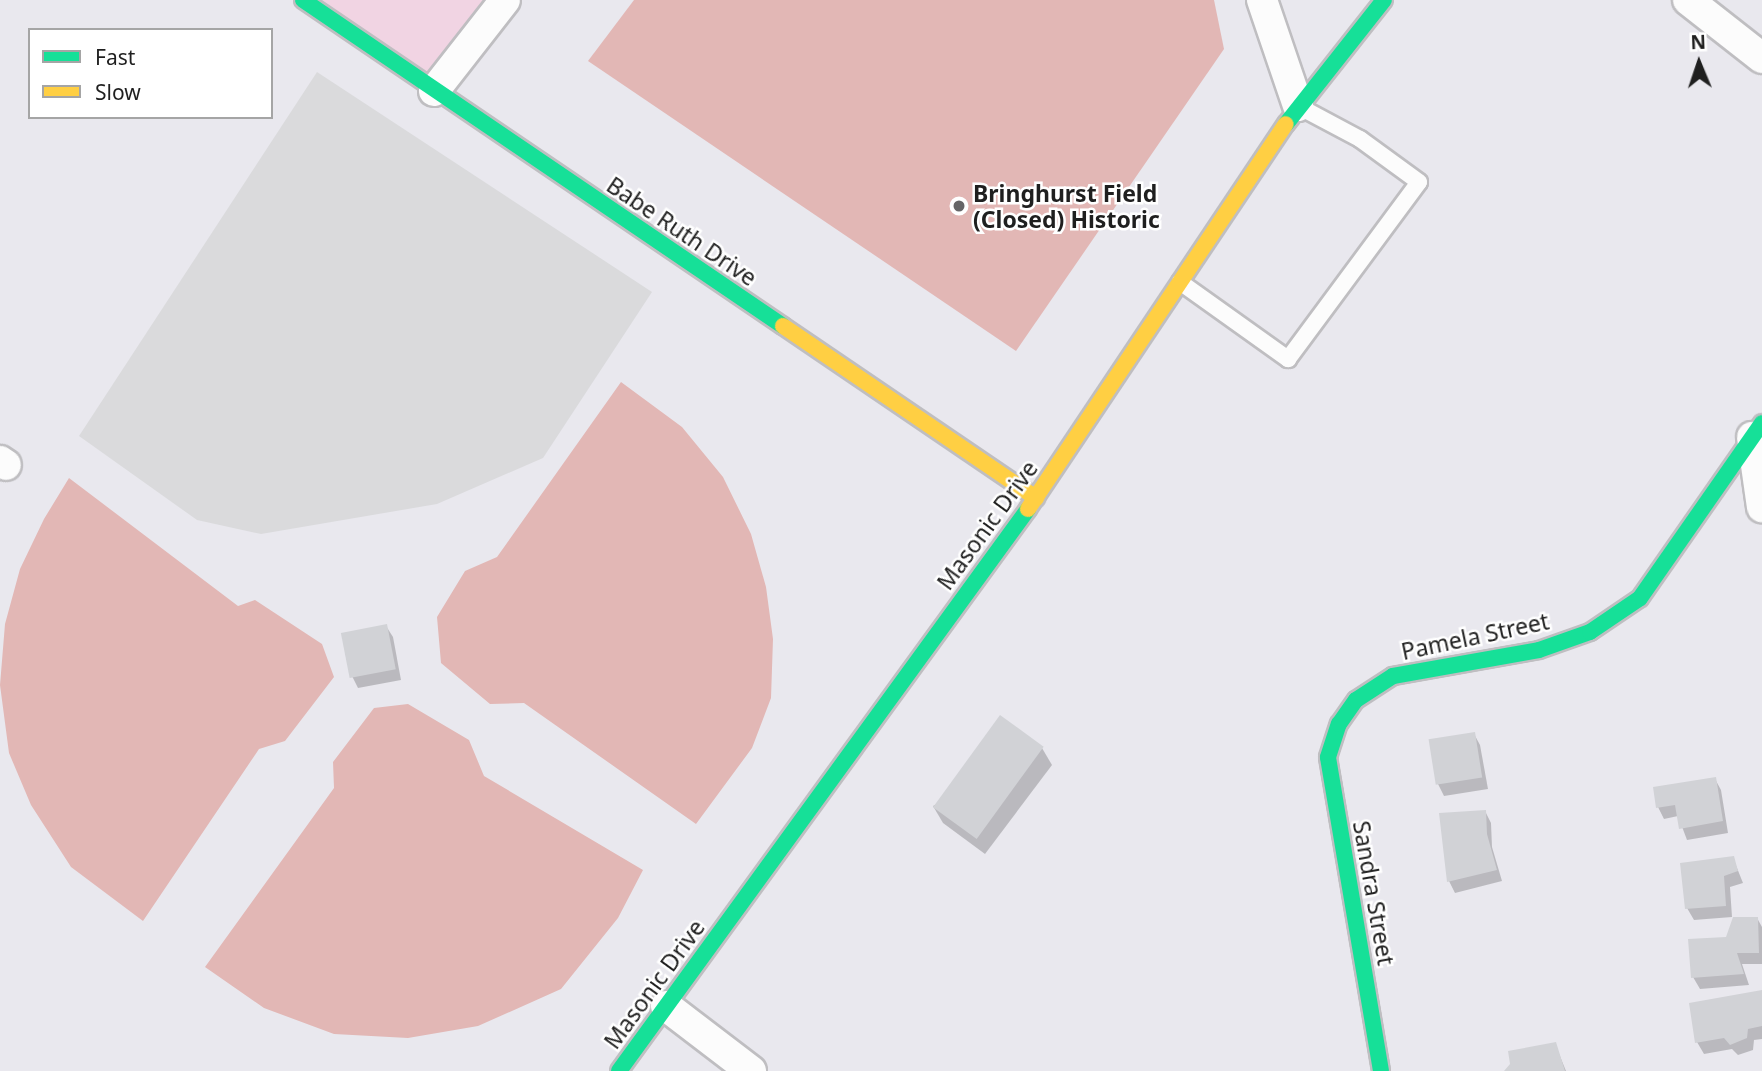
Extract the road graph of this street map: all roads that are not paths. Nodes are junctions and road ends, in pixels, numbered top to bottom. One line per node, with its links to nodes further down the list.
1 (303, 0): 7 (street, Babe Ruth Drive)
2 (505, 0): 7 (street)
3 (1262, 0): 8 (street)
4 (1384, 0): 8 (street, Masonic Drive)
5 (1688, 0): 6 (street)
6 (1762, 58)
7 (434, 91): 11 (street, Babe Ruth Drive)
8 (1298, 106): 9 (street, Masonic Drive); 9 (lane)
9 (1180, 282): 11 (street, Masonic Drive)
10 (1757, 430): 12 (street); 13 (street, Pamela Street)
11 (1036, 498): 14 (street, Masonic Drive)
12 (1762, 507)
13 (1339, 723): 15 (street, Sandra Street)
14 (666, 1006): 16 (street, Masonic Drive); 17 (street)
15 (1374, 1070)
16 (619, 1071)
17 (751, 1071)

